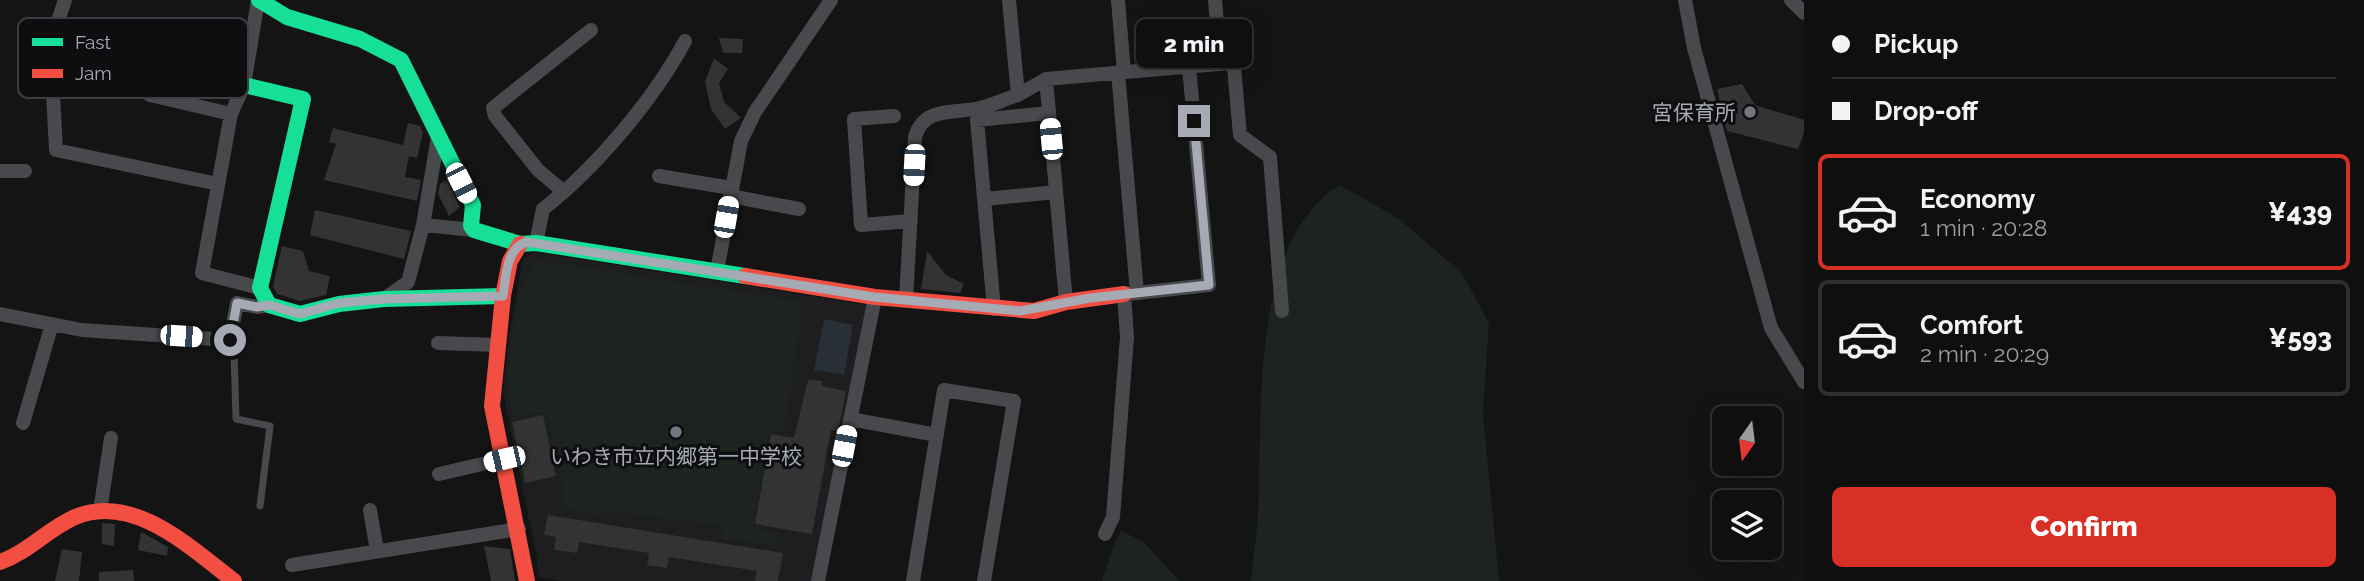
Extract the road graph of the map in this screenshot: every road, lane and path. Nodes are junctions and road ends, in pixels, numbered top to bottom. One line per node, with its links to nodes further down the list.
1 (65, 0): 10 (street)
2 (259, 0): 13 (street); 26 (street)
3 (831, 0): 32 (street)
4 (1009, 0): 19 (street)
5 (1118, 0): 16 (street)
6 (1215, 0): 14 (street)
7 (1685, 0): 56 (street)
8 (1791, 0): 9 (street)
9 (1804, 13)
10 (59, 18)
11 (591, 30): 31 (street)
12 (685, 41): 31 (street)
13 (248, 62)
14 (1220, 64): 15 (street); 50 (street)
15 (1189, 66): 16 (street); 42 (street)
16 (1121, 72): 17 (street); 42 (street)
17 (1046, 79): 19 (street); 23 (street)
18 (248, 86): 41 (street)
19 (1017, 95): 36 (street)
20 (52, 98): 30 (street)
21 (163, 98): 24 (street)
22 (238, 98): 24 (street)
23 (1049, 113): 33 (street); 34 (street)
24 (231, 114): 30 (street)
25 (894, 116): 36 (street)
26 (438, 137): 37 (street); 38 (street)
27 (0, 171): 28 (street)
28 (25, 171)
29 (659, 176): 32 (street)
30 (218, 184): 41 (street)
31 (565, 192): 39 (street)
32 (730, 192): 35 (street); 40 (street)
33 (1056, 192): 34 (street); 47 (street)
34 (985, 199): 49 (street)
35 (799, 209)
36 (911, 221): 46 (street)
37 (423, 225): 38 (street); 45 (street)
38 (474, 230): 39 (street)
39 (528, 243): 40 (street); 43 (street)
40 (718, 271): 44 (street)
41 (260, 288): 48 (street)
42 (1131, 293): 47 (street); 67 (street)
43 (503, 296): 45 (street); 55 (street)
44 (874, 297): 46 (street); 57 (street)
45 (384, 299): 48 (street)
46 (906, 300): 49 (street)
47 (1066, 302): 49 (street)
48 (269, 305): 53 (street)
49 (994, 309)
50 (1282, 311)
51 (0, 314): 52 (street)
52 (52, 324): 53 (street); 58 (street)
53 (230, 340): 63 (lane)
54 (438, 344): 55 (street)
55 (497, 345): 61 (street)
56 (1803, 373)
57 (850, 419): 59 (street); 73 (street)
58 (23, 423)
59 (937, 435): 74 (street); 75 (street)
60 (111, 438): 65 (street)
61 (504, 459): 62 (street); 66 (street)
62 (439, 474)
63 (260, 506)
64 (370, 510): 68 (street)
65 (100, 511): 69 (street); 71 (street)
66 (519, 528): 68 (street); 72 (street)
67 (1105, 534)
68 (377, 551): 70 (street)
69 (0, 562)
70 (292, 565)
71 (234, 581)
72 (527, 581)
73 (818, 581)
74 (913, 581)
75 (984, 581)

